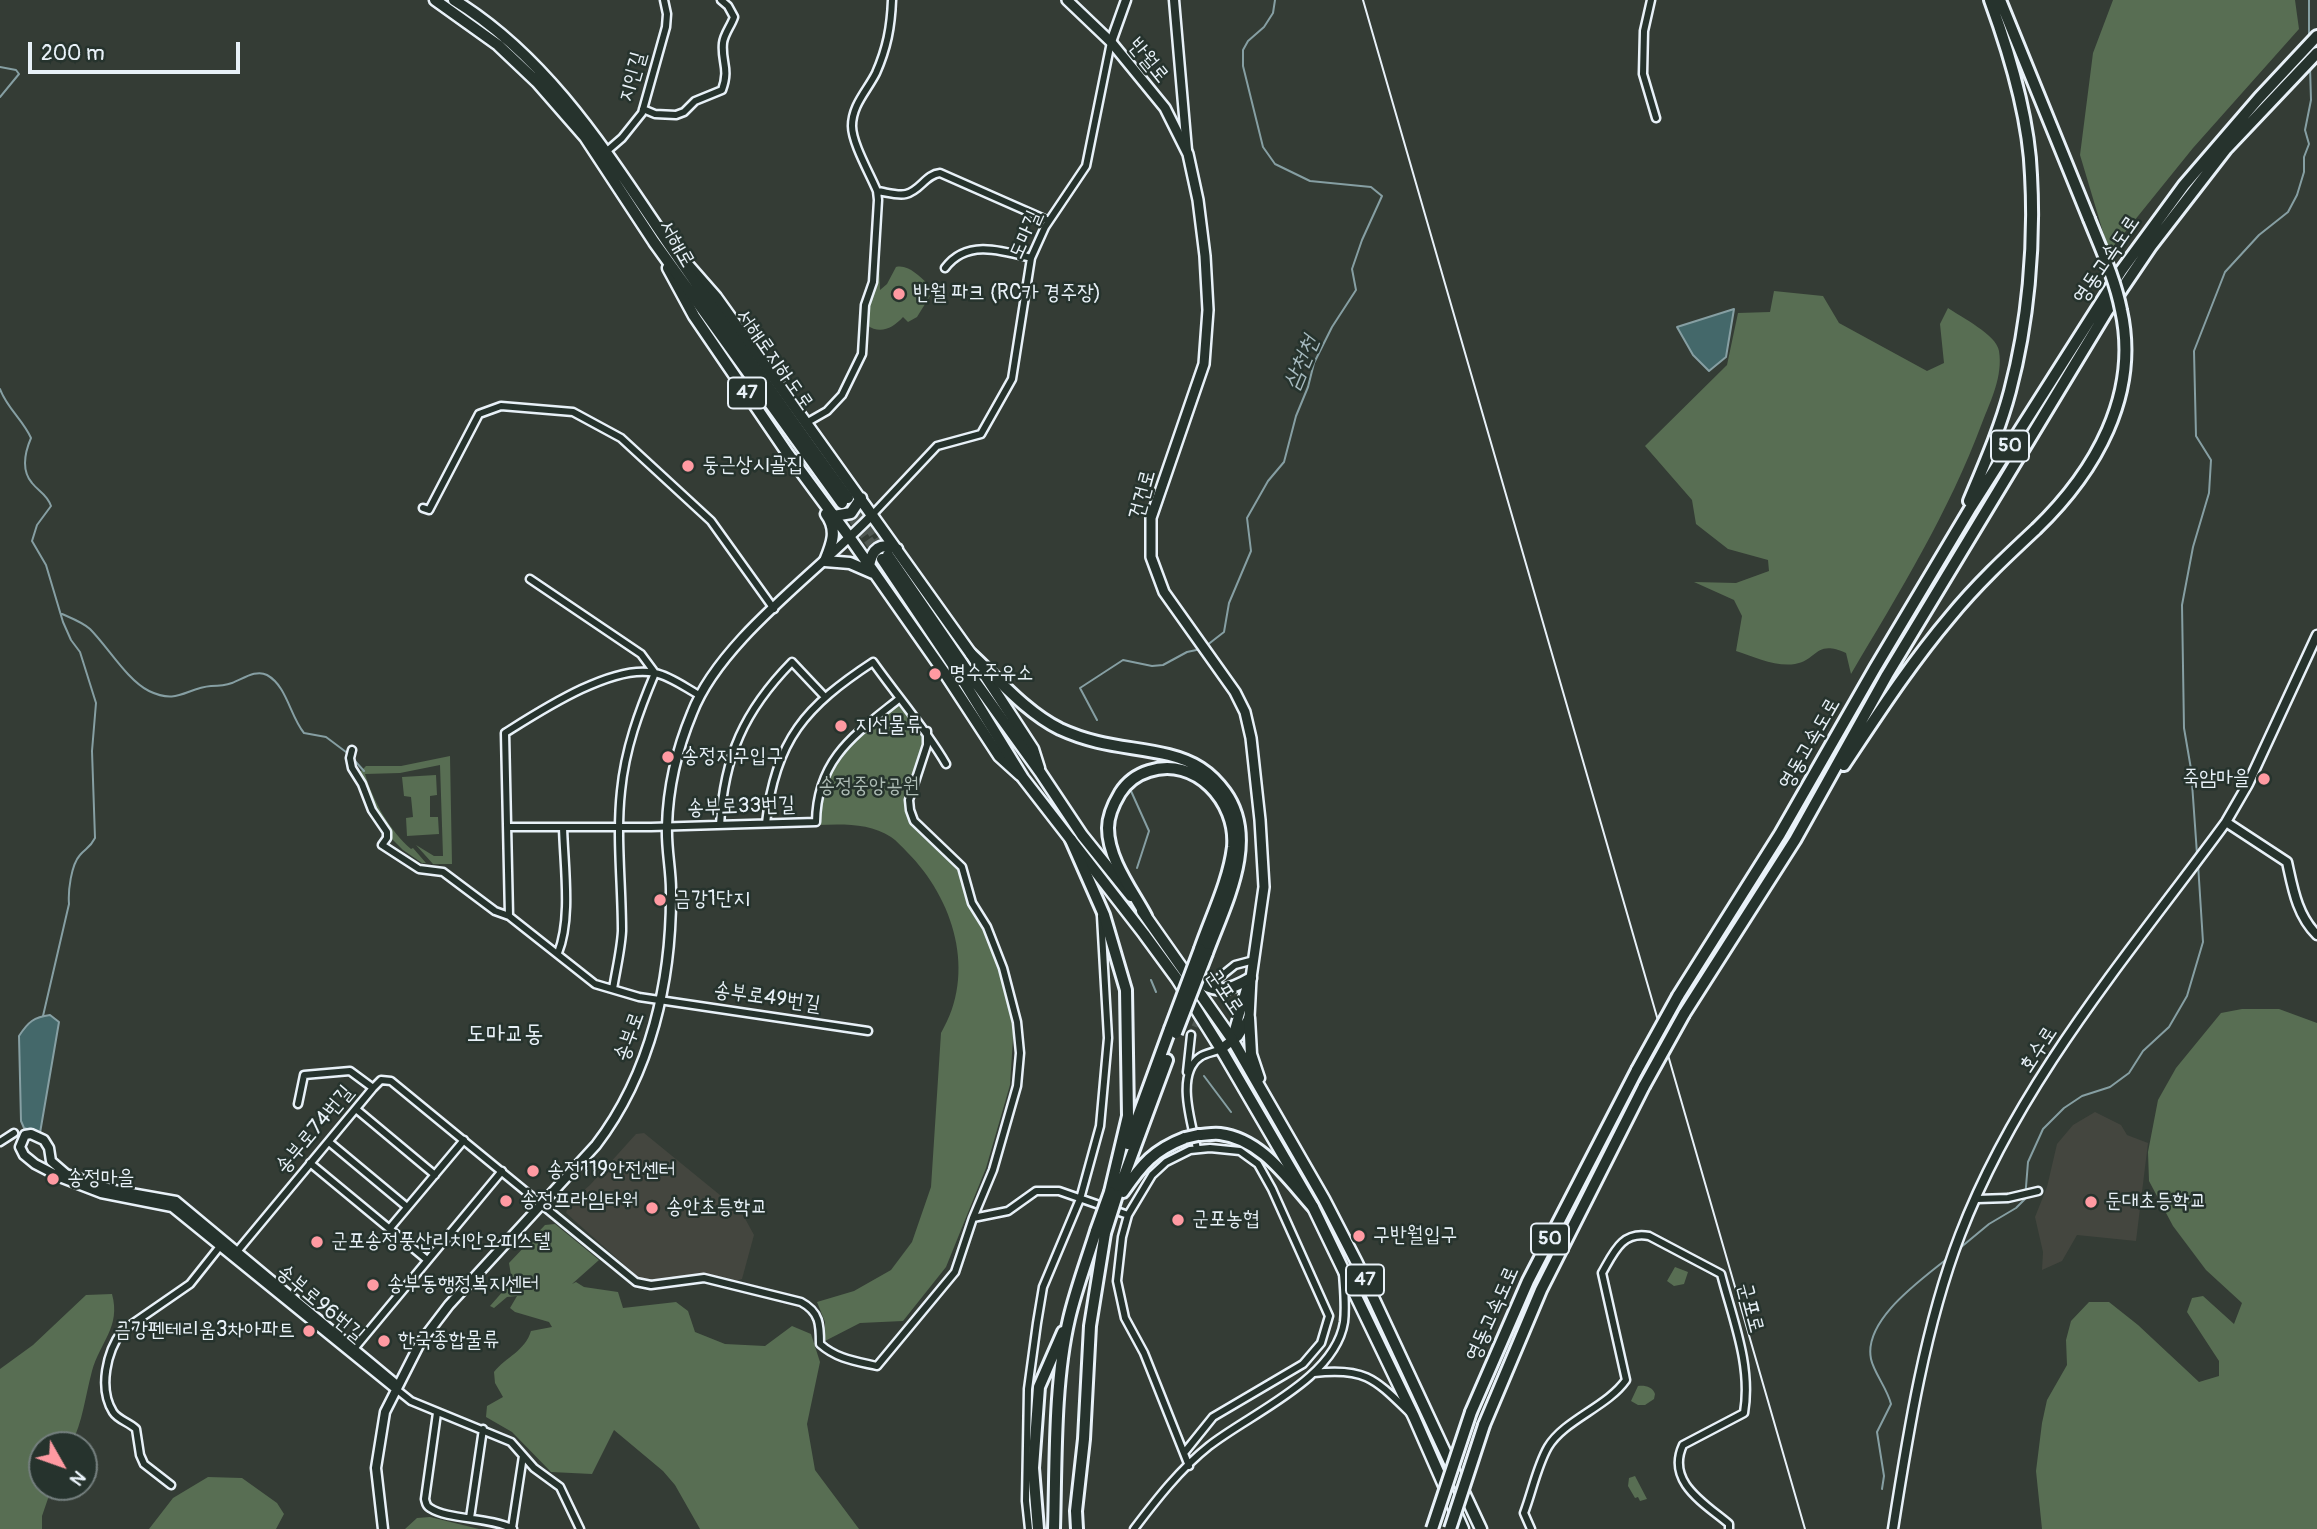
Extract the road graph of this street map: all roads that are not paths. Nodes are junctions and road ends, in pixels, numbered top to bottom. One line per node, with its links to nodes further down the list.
1 (435, 0): 21 (main road, 서해로 / 47)
2 (454, 0): 17 (main road, 서해로 / 47)
3 (664, 0): 15 (street, 지인길)
4 (721, 0): 15 (street)
5 (892, 0): 19 (street)
6 (1068, 0): 13 (main road, 반월로)
7 (1126, 0): 13 (street, 도마길)
8 (1174, 0): 18 (street, 건건로)
9 (1651, 0): 16 (street)
10 (1990, 0): 31 (highway)
11 (2000, 0): 57 (highway, bridge)
12 (2317, 36): 31 (highway, 영동고속도로 / 50)
13 (1111, 42): 18 (main road, 반월로); 20 (street, 도마길)
14 (2317, 53): 57 (highway, 영동고속도로 / 50)
15 (643, 109): 17 (street, 지인길)
16 (1656, 118)
17 (607, 151): 22 (main road, 서해로 / 47)
18 (1188, 154): 64 (main road, 건건로)
19 (877, 191): 20 (street); 25 (street)
20 (1049, 221): 23 (street, 도마길)
21 (654, 242): 22 (main road, 서해로지하도로 / 47); 26 (main road, 서해로 / 47)
22 (669, 244): 25 (main road, 서해로 / 47)
23 (1031, 258): 24 (street); 29 (street, 도마길)
24 (945, 268)
25 (806, 424): 27 (main road, 서해로 / 47)
26 (788, 454): 30 (main road, 서해로 / 47); 34 (main road)
27 (861, 498): 29 (main road, 서해로 / 47); 30 (main road)
28 (423, 508): 37 (street)
29 (873, 514): 32 (street, 송부로); 33 (main road, 군포로 / 47)
30 (834, 516): 32 (main road, 서해로 / 47)
31 (1956, 533): 124 (highway, 영동고속도로 / 50, bridge)
32 (850, 538): 34 (street, 송부로); 35 (main road, 군포로 / 47)
33 (898, 549): 35 (main road); 39 (main road, 군포로 / 47)
34 (825, 561): 35 (main road); 37 (street, 송부로)
35 (872, 569): 48 (main road, 군포로 / 47)
36 (530, 579): 40 (street)
37 (774, 609): 41 (street, 송부로)
38 (2317, 635): 49 (street, 호수로)
39 (971, 654): 47 (main road, 군포로 / 47); 62 (highway)
40 (656, 673): 41 (street); 51 (street); 55 (street)
41 (699, 695): 53 (street, 송부로)
42 (825, 697): 43 (street); 50 (street); 52 (street)
43 (899, 699): 44 (street); 50 (street, 송부로33번길)
44 (927, 731): 46 (street); 97 (street)
45 (352, 750): 59 (street, 송부로49번길)
46 (946, 764)
47 (1040, 772): 48 (main road, 47); 60 (main road, 군포로 / 47)
48 (1023, 778): 56 (main road, 군포로 / 47)
49 (2226, 821): 61 (street); 91 (street, 호수로)
50 (766, 823): 52 (street, 송부로33번길)
51 (508, 824): 54 (street, 송부로33번길); 59 (street)
52 (720, 825): 53 (street, 송부로33번길)
53 (667, 826): 55 (street, 송부로33번길); 69 (street, 송부로)
54 (563, 827): 55 (street, 송부로33번길); 63 (street)
55 (619, 827): 68 (street)
56 (1071, 840): 58 (highway); 74 (main road, 군포로 / 47)
57 (1795, 840): 125 (highway, 영동고속도로 / 50, bridge)
58 (1100, 905): 89 (highway); 90 (street)
59 (509, 916): 63 (street, 송부로49번길)
60 (1146, 916): 62 (highway); 65 (main road, 군포로 / 47)
61 (2317, 935)
62 (1203, 951): 89 (highway, bridge)
63 (558, 953): 68 (street, 송부로49번길)
64 (1254, 960): 66 (main road, 건건로); 67 (street)
65 (1186, 971): 66 (main road); 73 (main road, 군포로 / 47)
66 (1251, 978): 70 (main road, 건건로); 73 (main road, 건건로)
67 (1214, 982)
68 (613, 989): 69 (street, 송부로49번길)
69 (661, 1000): 71 (street, 송부로49번길); 92 (street, 송부로)
70 (1249, 1018): 73 (main road); 75 (main road)
71 (868, 1031)
72 (1191, 1035): 76 (street)
73 (1232, 1039): 74 (main road); 75 (main road, 군포로 / 47)
74 (1221, 1049): 76 (street); 95 (main road, 군포로 / 47)
75 (1257, 1082): 127 (main road, 군포로 / 47)
76 (1185, 1084): 84 (street)
77 (373, 1088): 78 (street); 79 (street, 송부로74번길); 81 (street, 송부로74번길)
78 (298, 1104)
79 (356, 1109): 83 (street, 송부로74번길); 87 (street)
80 (14, 1133): 82 (street)
81 (464, 1140): 86 (street, 송부로74번길); 87 (street)
82 (0, 1142)
83 (329, 1142): 85 (street, 송부로74번길); 93 (street)
84 (1197, 1149): 96 (street); 111 (street)
85 (310, 1163): 98 (street); 101 (street, 송부로74번길)
86 (502, 1171): 92 (street, 송부로74번길); 102 (street)
87 (435, 1175): 93 (street)
88 (2038, 1191): 91 (street)
89 (1114, 1194): 94 (highway, bridge); 99 (highway, bridge)
90 (1080, 1199): 96 (street); 97 (street); 119 (street)
91 (1977, 1199): 130 (street, 호수로)
92 (542, 1204): 97 (street, 송부로74번길); 107 (street, 송부로)
93 (407, 1207): 98 (street)
94 (1112, 1208): 95 (highway, bridge); 99 (highway, bridge)
95 (1312, 1208): 103 (main road, 군포로 / 47)
96 (1128, 1215): 111 (street)
97 (973, 1218)
98 (390, 1228): 102 (street)
99 (1101, 1232): 104 (highway); 122 (highway)
100 (221, 1245): 101 (street, 송부로96번길); 101 (street, 송부로96번길); 114 (street)
101 (235, 1253): 105 (street, 송부로96번길)
102 (426, 1259): 105 (street)
103 (1343, 1271): 106 (street); 109 (main road, 군포로 / 47)
104 (1069, 1320): 120 (highway); 121 (highway)
105 (352, 1351): 107 (street, 송부로96번길)
106 (1314, 1373): 109 (street); 113 (street)
107 (396, 1387): 108 (street); 116 (street, 송부로)
108 (437, 1413): 110 (street); 115 (street)
109 (1414, 1417): 126 (main road, 군포로 / 47)
110 (483, 1429): 112 (street); 115 (street)
111 (1184, 1453): 113 (street)
112 (523, 1456): 117 (street); 118 (street)
113 (1189, 1466): 123 (street)
114 (171, 1485)
115 (470, 1518): 117 (street)
116 (383, 1529)
117 (512, 1529)
118 (580, 1529)
119 (1029, 1529)
120 (1038, 1529)
121 (1054, 1529)
122 (1077, 1529)
123 (1134, 1529)
124 (1432, 1529)
125 (1450, 1529)
126 (1462, 1529)
127 (1481, 1529)
128 (1531, 1529): 129 (street, 군포로)
129 (1729, 1529)
130 (1893, 1529)

